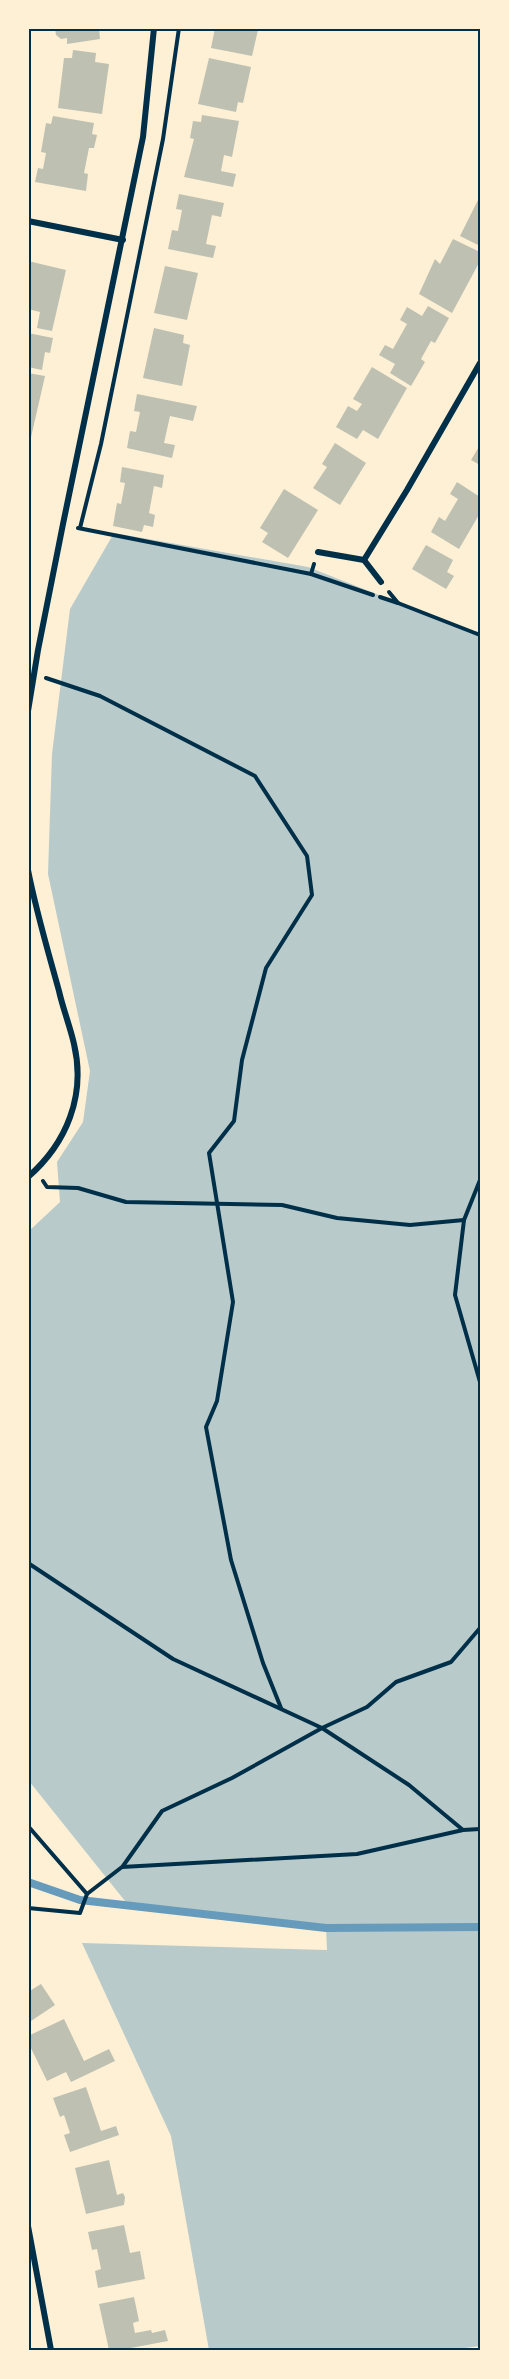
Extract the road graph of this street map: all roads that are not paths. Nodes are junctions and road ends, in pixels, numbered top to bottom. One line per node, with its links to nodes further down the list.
1 (154, 28): 3 (street)
2 (28, 221): 3 (street)
3 (123, 240): 9 (street)
4 (480, 363): 6 (street)
5 (318, 552): 6 (street)
6 (364, 560): 7 (street)
7 (381, 582)
8 (28, 648): 9 (street)
9 (38, 650): 10 (street)
10 (28, 711)
11 (28, 870): 12 (street)
12 (28, 1177)
13 (28, 2226): 14 (street)
14 (51, 2350)

